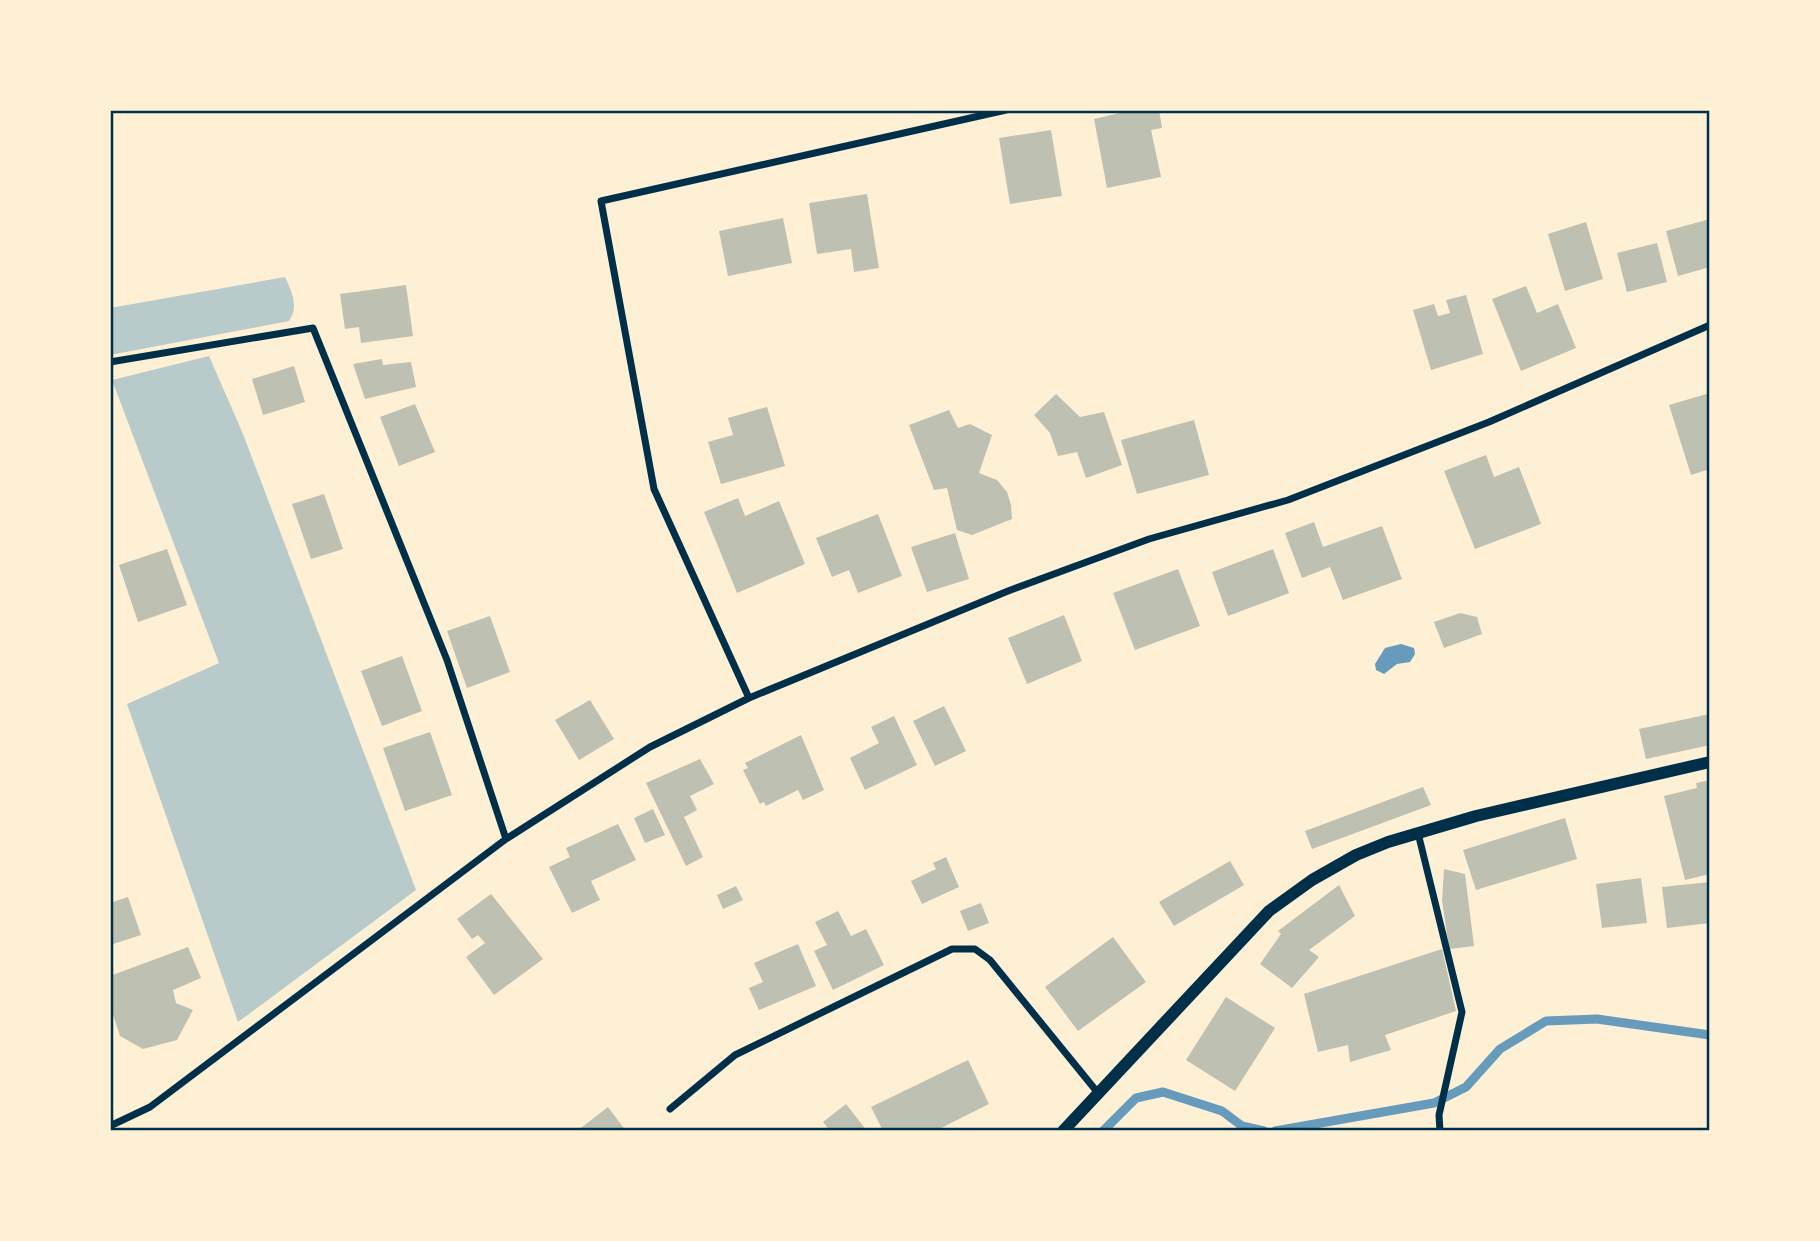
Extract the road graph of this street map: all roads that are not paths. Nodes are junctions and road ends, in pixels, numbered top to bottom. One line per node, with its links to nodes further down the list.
1 (1006, 110): 4 (street)
2 (1710, 325): 4 (street)
3 (110, 362): 7 (street)
4 (749, 698): 7 (street)
5 (1710, 762): 6 (street)
6 (1418, 834): 8 (street); 12 (street)
7 (506, 839): 10 (street)
8 (1098, 1093): 9 (street); 11 (street)
9 (670, 1109)
10 (111, 1124)
11 (1063, 1131)
12 (1440, 1131)

